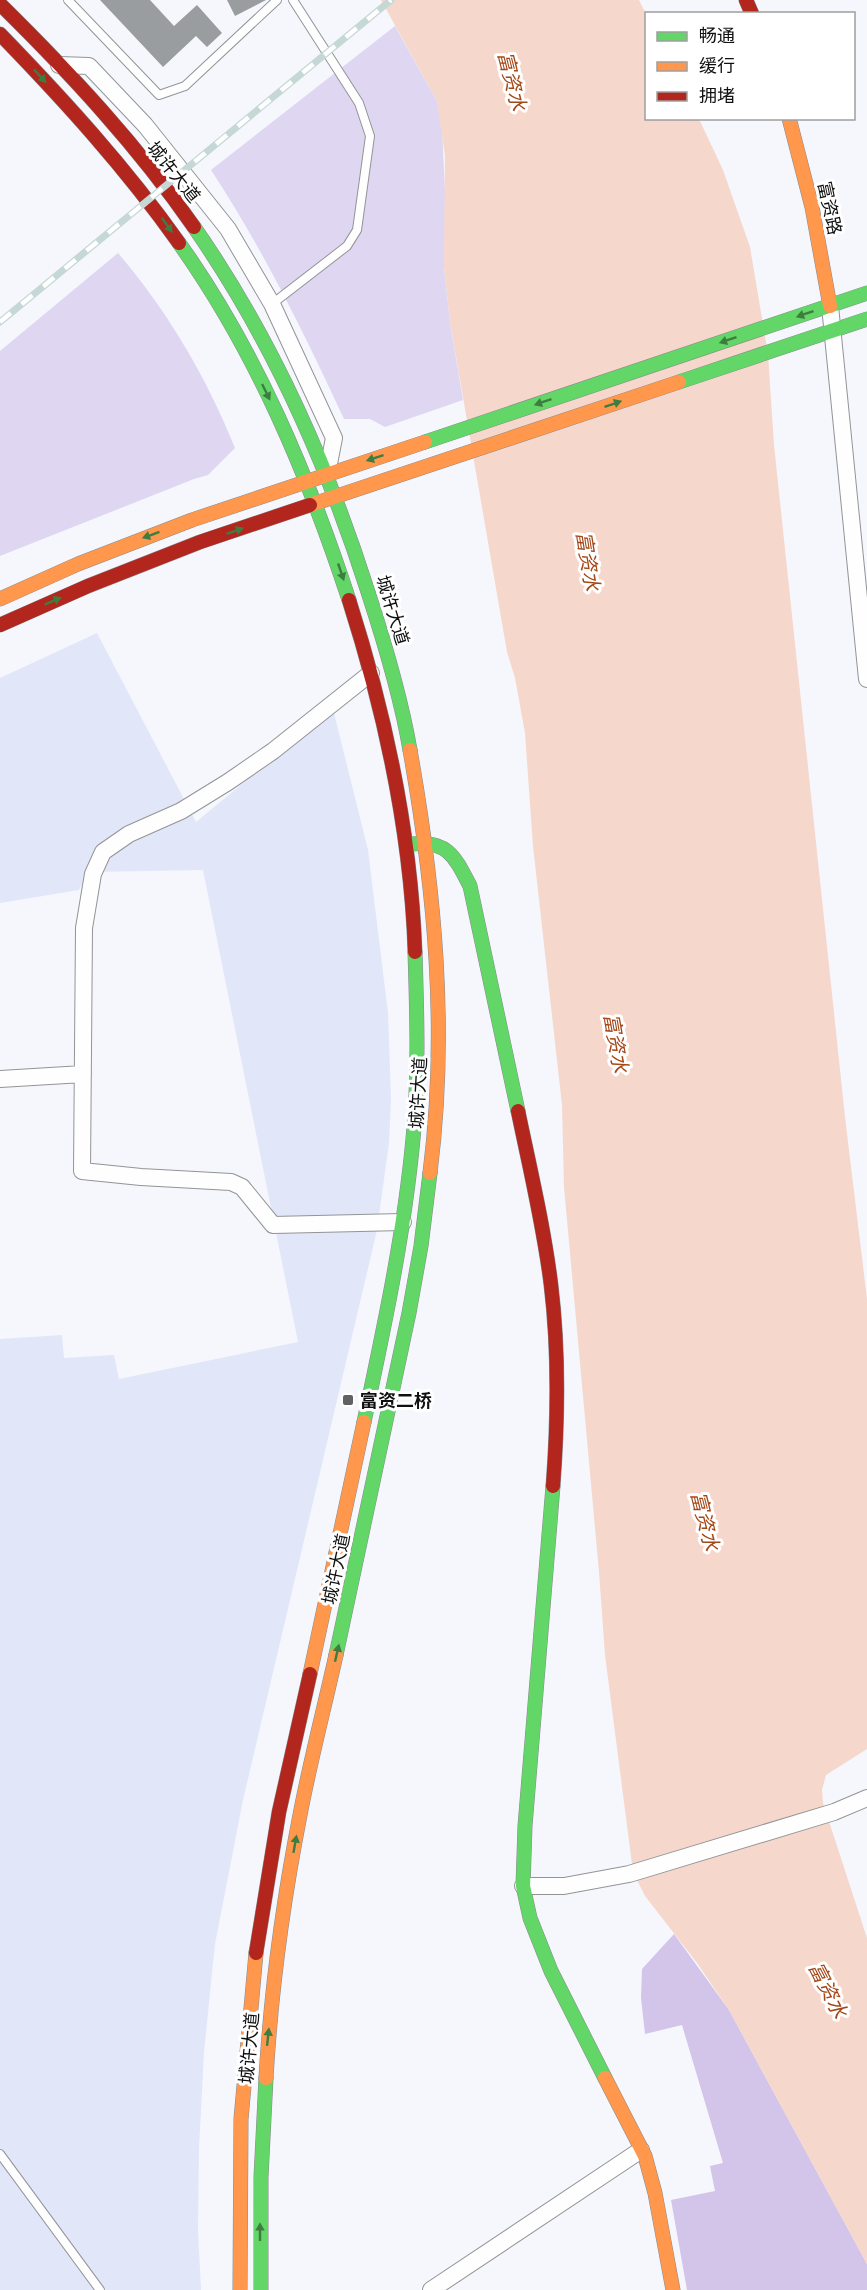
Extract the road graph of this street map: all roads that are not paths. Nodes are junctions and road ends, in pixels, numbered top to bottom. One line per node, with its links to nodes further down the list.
1 (68, 0): 2 (lane)
2 (277, 0)
3 (293, 0): 9 (lane)
4 (1, 8): 6 (main road, 城许大道)
5 (0, 34): 14 (main road, 城许大道, one-way to 14)
6 (59, 65): 9 (street); 13 (main road, 城许大道)
7 (790, 120): 10 (main road, 富资路)
8 (867, 293): 10 (main road)
9 (272, 304): 13 (street)
10 (830, 306): 12 (street); 13 (main road, one-way to 13)
11 (867, 319): 12 (main road)
12 (832, 330): 15 (main road, one-way to 12); 20 (street)
13 (327, 474): 14 (main road); 15 (main road, 城许大道)
14 (307, 481): 16 (main road, 城许大道); 17 (main road, one-way to 17)
15 (336, 497): 16 (main road); 21 (main road, 城许大道)
16 (316, 504): 18 (main road, one-way to 16); 19 (main road, 城许大道, one-way to 19)
17 (0, 599)
18 (0, 625)
19 (371, 673): 22 (main road, 城许大道); 23 (street)
20 (867, 679)
21 (426, 841): 22 (main road); 27 (main road); 32 (main road, 城许大道, one-way to 21)
22 (406, 845): 25 (main road, 城许大道)
23 (83, 1074): 24 (street); 25 (street)
24 (0, 1079)
25 (403, 1222): 31 (main road, 城许大道)
26 (867, 1798): 27 (street)
27 (523, 1886): 28 (main road)
28 (641, 2150): 33 (street); 34 (main road)
29 (0, 2154): 30 (lane)
30 (100, 2290)
31 (240, 2290)
32 (261, 2290)
33 (431, 2290)
34 (673, 2290)

